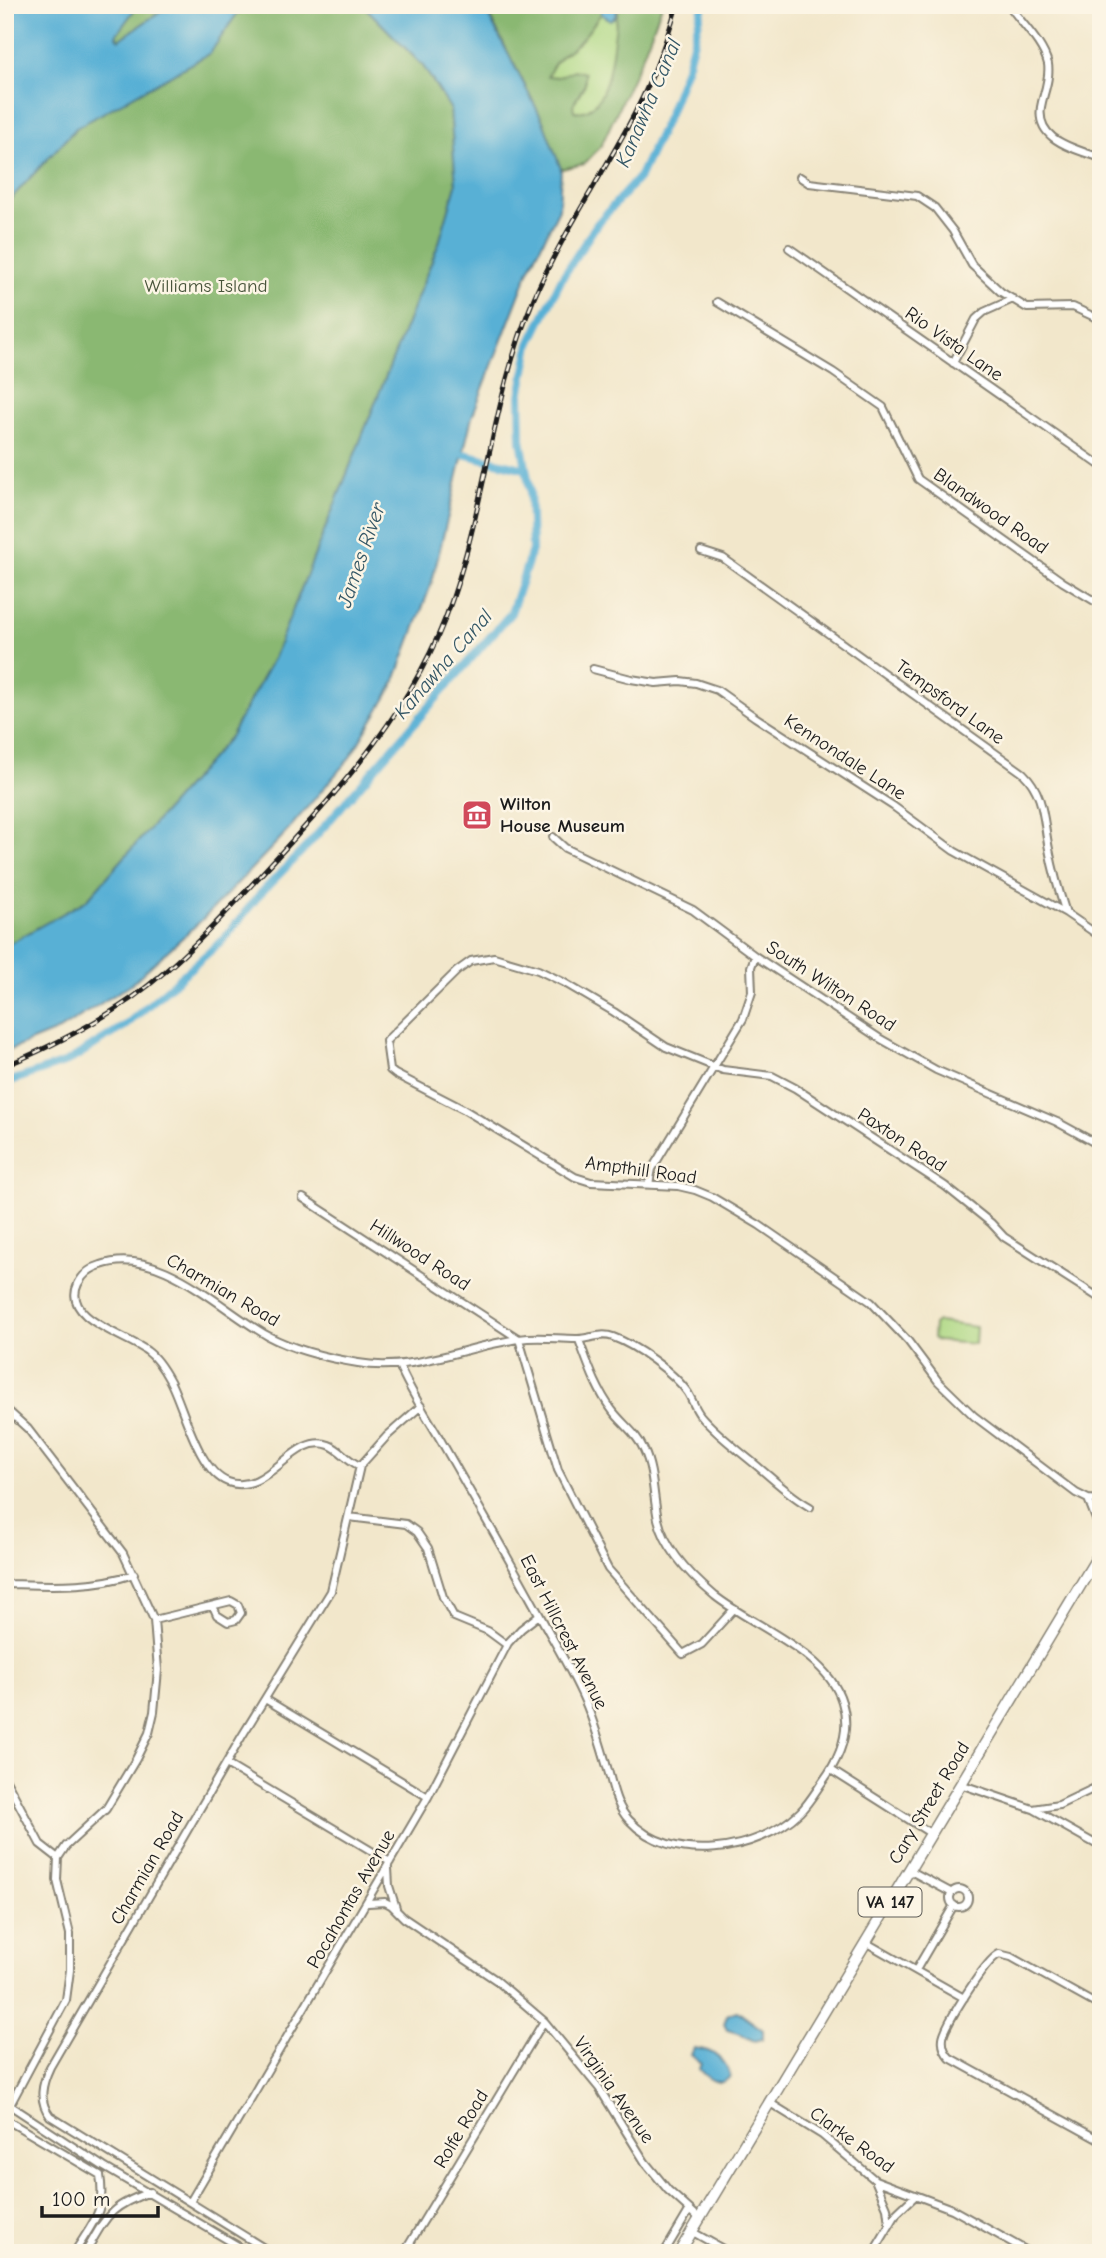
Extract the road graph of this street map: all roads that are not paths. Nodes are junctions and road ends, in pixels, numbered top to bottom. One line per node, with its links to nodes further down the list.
1 (1009, 5): 2 (street)
2 (1101, 158)
3 (800, 177): 5 (street)
4 (789, 248): 8 (street, Rio Vista Lane)
5 (1013, 299): 7 (street); 8 (street)
6 (717, 302): 11 (street, Blandwood Road)
7 (1101, 320)
8 (953, 363): 9 (street, Rio Vista Lane)
9 (1101, 466)
10 (701, 551): 14 (street, Tempsford Lane)
11 (1101, 605)
12 (593, 668): 14 (street, Kennondale Lane)
13 (554, 837): 16 (street, South Wilton Road)
14 (1066, 913): 15 (street)
15 (1101, 937)
16 (755, 956): 18 (street); 19 (street, South Wilton Road)
17 (667, 1047): 18 (street, Paxton Road); 20 (street, Ampthill Road)
18 (715, 1067): 20 (street); 22 (street, Paxton Road)
19 (1101, 1146)
20 (649, 1184): 29 (street, Ampthill Road)
21 (303, 1198): 23 (street, Hillwood Road)
22 (1101, 1299)
23 (519, 1339): 24 (street, Charmian Road); 25 (street, Charmian Road); 38 (street)
24 (579, 1340): 31 (street, Charmian Road); 38 (street, East Hillcrest Avenue)
25 (399, 1365): 26 (street, East Hillcrest Avenue); 28 (street, Charmian Road)
26 (421, 1406): 28 (street, Charmian Road); 39 (street, East Hillcrest Avenue)
27 (5, 1408): 35 (street)
28 (360, 1466): 32 (street, Charmian Road)
29 (1088, 1499): 30 (street, Ampthill Road); 33 (street)
30 (1101, 1500)
31 (810, 1507)
32 (349, 1517): 41 (street); 42 (street, Charmian Road)
33 (1101, 1532)
34 (1101, 1551): 46 (main road, Cary Street Road / VA 147)
35 (134, 1574): 36 (street); 40 (street)
36 (5, 1584)
37 (213, 1606): 40 (street)
38 (734, 1609): 44 (street, East Hillcrest Avenue)
39 (539, 1615): 41 (street, Pocahontas Avenue); 44 (street, East Hillcrest Avenue)
40 (154, 1620): 52 (street)
41 (507, 1645): 48 (street, Pocahontas Avenue)
42 (265, 1699): 43 (street, Charmian Road); 48 (street)
43 (226, 1764): 53 (street); 73 (street, Charmian Road)
44 (831, 1770): 50 (street)
45 (5, 1778): 52 (street)
46 (960, 1784): 49 (street); 50 (main road, Cary Street Road / VA 147)
47 (1101, 1785): 49 (street)
48 (428, 1797): 53 (street, Pocahontas Avenue)
49 (1033, 1809): 51 (street)
50 (930, 1833): 54 (main road, Cary Street Road / VA 147)
51 (1101, 1847)
52 (58, 1858): 65 (street)
53 (389, 1864): 56 (street, Pocahontas Avenue); 58 (street)
54 (909, 1870): 55 (street); 59 (main road, Cary Street Road / VA 147)
55 (952, 1893): 57 (street); 57 (street)
56 (368, 1903): 58 (street, Virginia Avenue); 73 (street, Pocahontas Avenue)
57 (954, 1905): 60 (street)
58 (397, 1910): 63 (street, Virginia Avenue)
59 (865, 1942): 60 (street); 64 (main road, Cary Street Road / VA 147)
60 (916, 1970): 61 (street)
61 (964, 1998): 62 (street); 67 (street)
62 (1101, 2007)
63 (544, 2021): 74 (street, Virginia Avenue); 82 (street, Rolfe Road)
64 (770, 2103): 70 (street, Clarke Road); 75 (main road, Cary Street Road / VA 147)
65 (8, 2104): 68 (street)
66 (5, 2119): 69 (street)
67 (1101, 2141)
68 (104, 2166): 69 (street); 71 (street)
69 (100, 2175): 78 (street)
70 (875, 2180): 72 (street, Clarke Road); 76 (street)
71 (150, 2192): 79 (street); 80 (street)
72 (915, 2196): 76 (street); 87 (street, Clarke Road)
73 (190, 2202): 81 (street)
74 (689, 2211): 75 (street, Virginia Avenue); 83 (street)
75 (699, 2218): 77 (main road, Cary Street Road / VA 147)
76 (889, 2225): 86 (street)
77 (691, 2231): 84 (main road, Cary Street Road / VA 147); 85 (street)
78 (74, 2253)
79 (85, 2253)
80 (250, 2253)
81 (272, 2253)
82 (404, 2253)
83 (664, 2253)
84 (678, 2253)
85 (730, 2253)
86 (873, 2253)
87 (1031, 2253)

